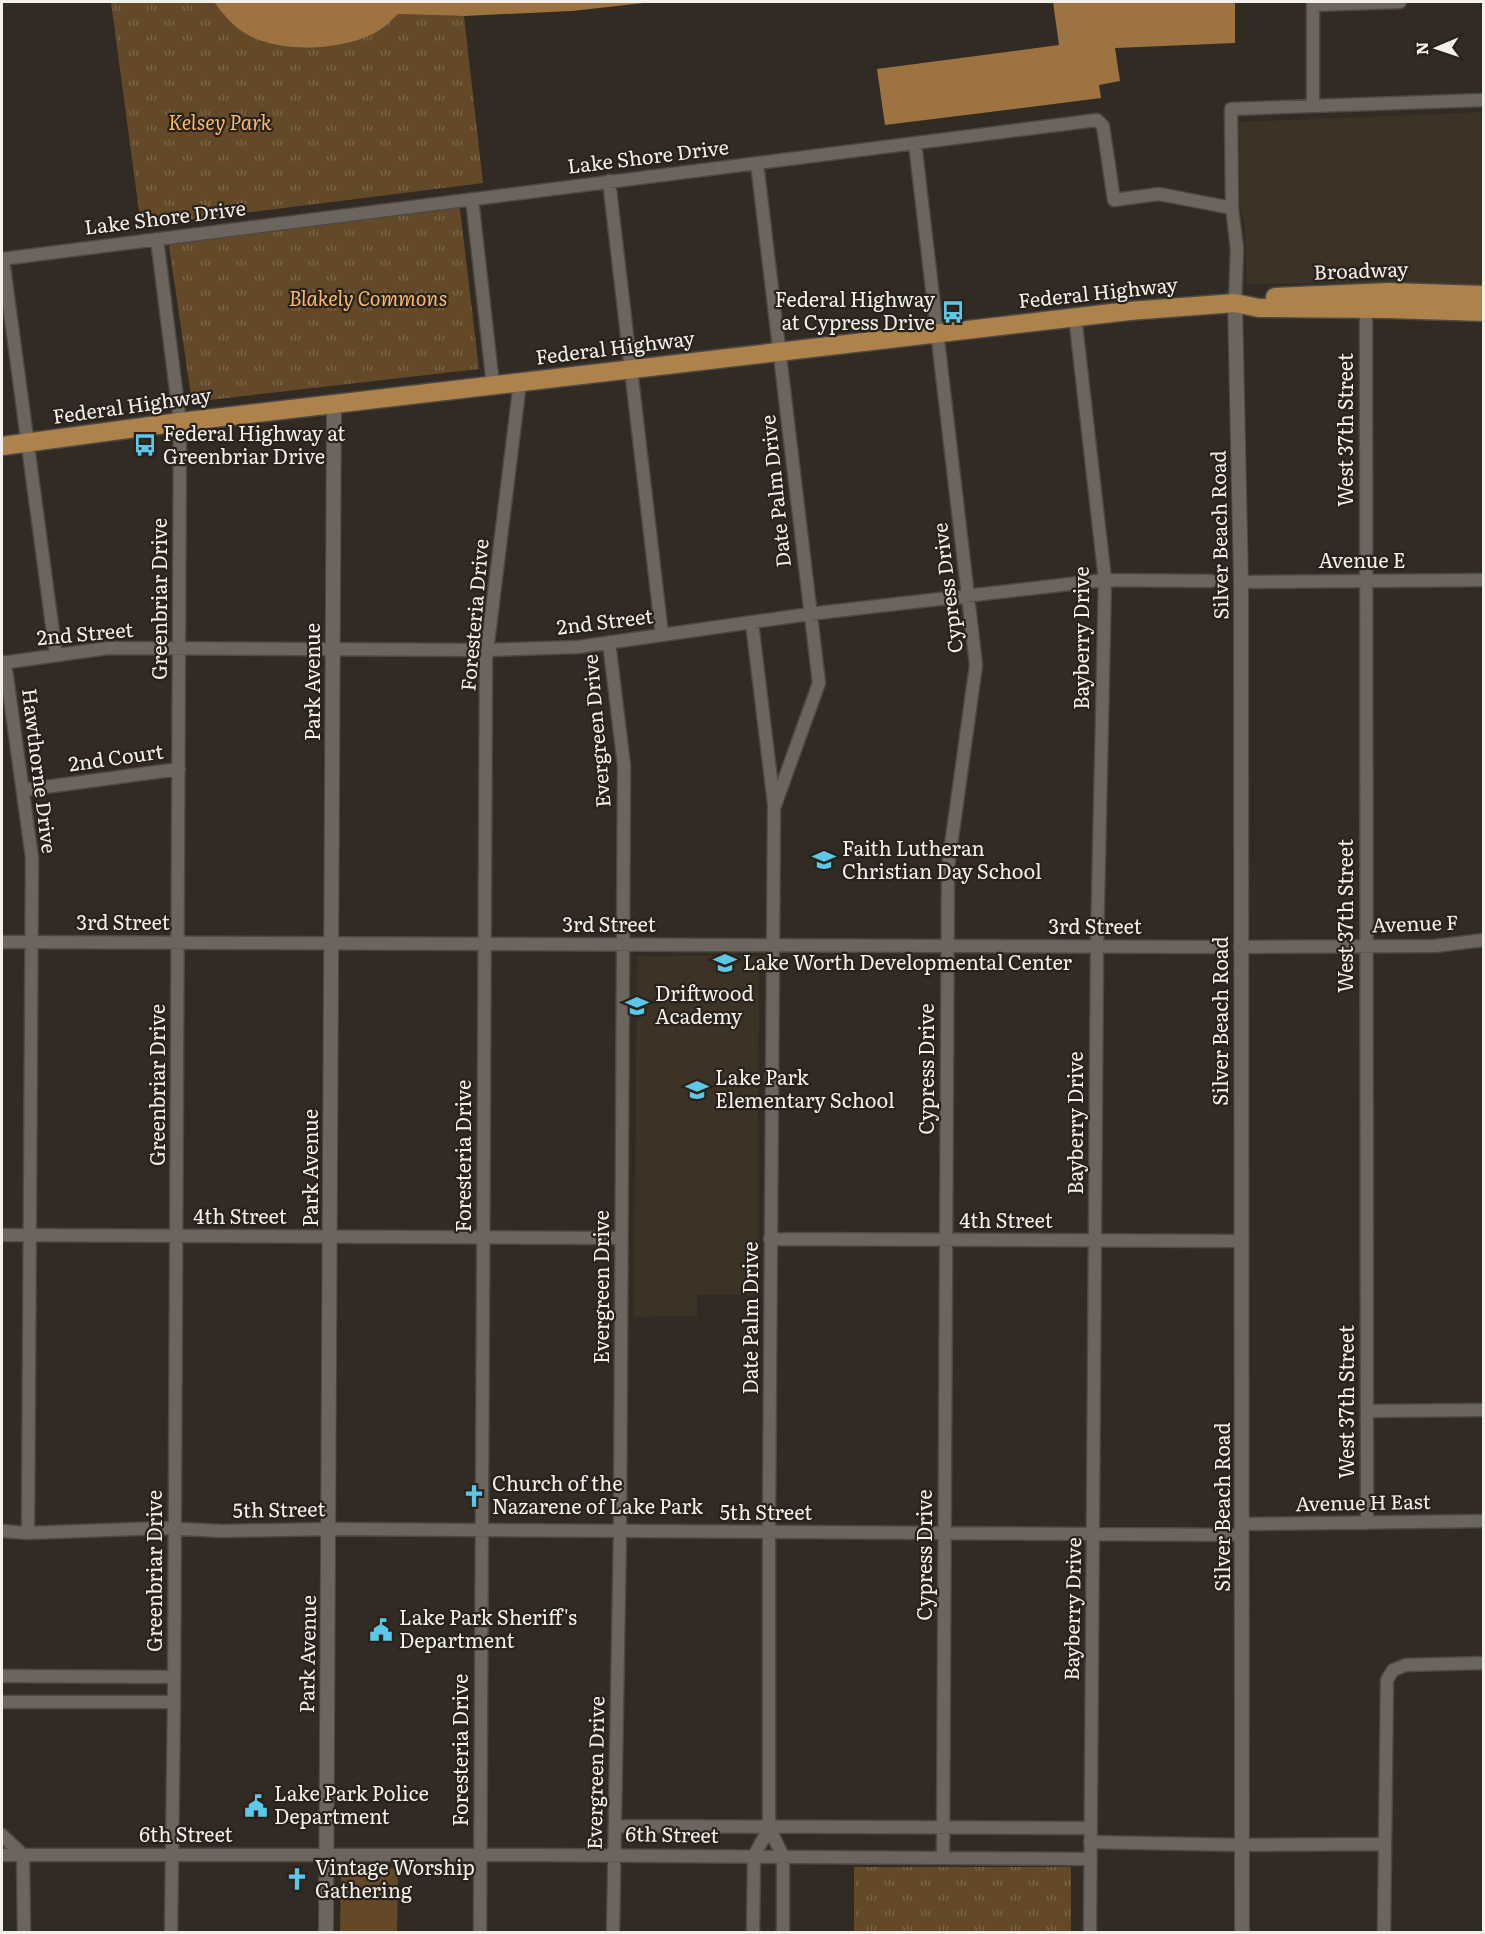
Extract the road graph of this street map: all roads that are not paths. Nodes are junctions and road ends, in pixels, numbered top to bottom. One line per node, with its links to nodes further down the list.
1 (1400, 2): 2 (street)
2 (1313, 3): 4 (street)
3 (1484, 100): 4 (street)
4 (1313, 106): 9 (street, Silver Beach Road)
5 (915, 143): 6 (street, Lake Shore Drive); 9 (street, Lake Shore Drive); 19 (street, Cypress Drive)
6 (757, 163): 7 (street, Lake Shore Drive); 20 (street, Date Palm Drive)
7 (609, 181): 8 (street, Lake Shore Drive); 21 (street)
8 (472, 199): 10 (street, Lake Shore Drive); 23 (street)
9 (1232, 208): 13 (street, Silver Beach Road)
10 (157, 239): 11 (street, Lake Shore Drive); 25 (street, Greenbriar Drive)
11 (2, 259): 26 (street)
12 (1484, 295): 13 (main road, Broadway)
13 (1238, 303): 15 (main road, Broadway); 18 (main road, Federal Highway); 32 (street, Silver Beach Road)
14 (1484, 305): 16 (main road)
15 (1366, 309): 16 (main road, Broadway); 29 (street, West 37th Street)
16 (1436, 310): 17 (main road, Broadway)
17 (1484, 312)
18 (1075, 316): 19 (main road, Federal Highway); 28 (street, Bayberry Drive)
19 (938, 333): 20 (main road, Federal Highway); 33 (street, Cypress Drive)
20 (780, 351): 21 (main road, Federal Highway); 34 (street, Date Palm Drive)
21 (630, 369): 22 (main road, Federal Highway); 36 (street)
22 (520, 382): 23 (main road, Federal Highway); 40 (street, Foresteria Drive)
23 (494, 385): 24 (main road, Federal Highway)
24 (334, 404): 25 (main road, Federal Highway); 39 (street, Park Avenue)
25 (180, 422): 26 (main road, Federal Highway); 38 (street, Greenbriar Drive)
26 (27, 443): 27 (main road, Federal Highway); 41 (street)
27 (2, 446)
28 (1105, 580): 31 (street, 2nd Street); 33 (street, 2nd Street); 56 (street, Bayberry Drive)
29 (1365, 580): 30 (street, Avenue E); 32 (street, Avenue E); 55 (street, West 37th Street)
30 (1484, 580)
31 (1211, 581)
32 (1241, 582): 58 (street, Silver Beach Road)
33 (968, 596): 34 (street, 2nd Street); 54 (street, Cypress Drive)
34 (809, 614): 35 (street, 2nd Street); 45 (street, Date Palm Drive)
35 (752, 623): 36 (street, 2nd Street); 45 (street, Date Palm Drive)
36 (662, 635): 37 (street, 2nd Street)
37 (609, 642): 40 (street, 2nd Street); 52 (street, Evergreen Drive)
38 (180, 649): 39 (street, 2nd Street); 41 (street, 2nd Street); 43 (street, Greenbriar Drive)
39 (333, 650): 40 (street, 2nd Street); 50 (street, Park Avenue)
40 (487, 650): 51 (street, Foresteria Drive)
41 (56, 655): 42 (street, 2nd Street)
42 (3, 662): 44 (street, Hawthorne Drive)
43 (179, 769): 44 (street, 2nd Court); 49 (street, Greenbriar Drive)
44 (22, 790): 48 (street, Hawthorne Drive)
45 (774, 808): 53 (street, Date Palm Drive)
46 (1484, 940): 55 (street, Avenue F)
47 (2, 942): 48 (street, 3rd Street)
48 (31, 942): 49 (street, 3rd Street); 60 (street, Hawthorne Drive)
49 (178, 942): 50 (street, 3rd Street); 61 (street, Greenbriar Drive)
50 (332, 943): 51 (street, 3rd Street); 62 (street, Park Avenue)
51 (485, 944): 52 (street, 3rd Street); 63 (street, Foresteria Drive)
52 (623, 945): 53 (street, 3rd Street); 64 (street, Evergreen Drive)
53 (772, 945): 54 (street, 3rd Street); 65 (street, Date Palm Drive)
54 (948, 946): 56 (street, 3rd Street); 66 (street, Cypress Drive)
55 (1366, 946): 58 (street, Avenue F); 70 (street, West 37th Street)
56 (1097, 947): 57 (street, 3rd Street); 67 (street, Bayberry Drive)
57 (1217, 947)
58 (1240, 947): 68 (street, Silver Beach Road)
59 (2, 1235): 60 (street, 4th Street)
60 (30, 1235): 61 (street, 4th Street); 78 (street, Hawthorne Drive)
61 (177, 1236): 62 (street, 4th Street); 73 (street, Greenbriar Drive)
62 (330, 1237): 63 (street, 4th Street); 74 (street, Park Avenue)
63 (483, 1238): 64 (street, 4th Street); 76 (street, Foresteria Drive)
64 (621, 1238): 77 (street, Evergreen Drive)
65 (770, 1239): 66 (street, 4th Street); 79 (street, Date Palm Drive)
66 (946, 1240): 67 (street, 4th Street); 80 (street, Cypress Drive)
67 (1095, 1240): 68 (street, 4th Street); 82 (street, Bayberry Drive)
68 (1242, 1241): 75 (street, Silver Beach Road)
69 (1484, 1410): 70 (street)
70 (1366, 1411): 72 (street, West 37th Street)
71 (1484, 1521): 72 (street, Avenue H East)
72 (1367, 1522): 75 (street, Avenue H East)
73 (175, 1529): 74 (street, 5th Street); 78 (street, 5th Street); 85 (street, Greenbriar Drive)
74 (329, 1529): 76 (street, 5th Street); 101 (street, Park Avenue)
75 (1242, 1530): 82 (street, 5th Street); 95 (street, Silver Beach Road)
76 (482, 1531): 77 (street, 5th Street); 96 (street, Foresteria Drive)
77 (620, 1532): 79 (street, 5th Street); 88 (street, Evergreen Drive)
78 (28, 1533): 81 (street, 5th Street)
79 (769, 1533): 80 (street, 5th Street); 90 (street, Date Palm Drive)
80 (945, 1533): 82 (street, 5th Street); 89 (street, Cypress Drive)
81 (4, 1534)
82 (1094, 1534): 91 (street, Bayberry Drive)
83 (1484, 1663): 94 (street)
84 (2, 1676): 85 (street)
85 (174, 1677): 87 (street, Greenbriar Drive)
86 (2, 1702): 87 (street)
87 (174, 1702): 100 (street, Greenbriar Drive)
88 (615, 1826): 90 (street, 6th Street); 97 (street, Evergreen Drive)
89 (943, 1827): 90 (street, 6th Street); 91 (street, 6th Street); 104 (street, Cypress Drive)
90 (769, 1828): 102 (street, Date Palm Drive); 103 (street, Date Palm Drive)
91 (1091, 1828): 93 (street, Bayberry Drive)
92 (2, 1835): 99 (street)
93 (1090, 1842): 95 (street); 105 (street, Bayberry Drive)
94 (1384, 1844): 95 (street); 115 (street)
95 (1241, 1845): 114 (street, Silver Beach Road)
96 (480, 1854): 97 (street, 6th Street); 101 (street, 6th Street); 109 (street, Foresteria Drive)
97 (614, 1854): 102 (street, 6th Street); 110 (street, Evergreen Drive)
98 (2, 1855): 99 (street, 6th Street)
99 (23, 1855): 100 (street, 6th Street); 106 (street)
100 (171, 1855): 101 (street, 6th Street); 107 (street, Greenbriar Drive)
101 (326, 1855): 108 (street, Park Avenue)
102 (754, 1856): 103 (street, 6th Street); 111 (street, Date Palm Drive)
103 (783, 1856): 104 (street, 6th Street); 112 (street, Date Palm Drive)
104 (943, 1857): 105 (street, 6th Street)
105 (1090, 1859): 113 (street, Bayberry Drive)
106 (24, 1932)
107 (171, 1932)
108 (326, 1932)
109 (480, 1932)
110 (614, 1932)
111 (753, 1932)
112 (783, 1932)
113 (1090, 1932)
114 (1242, 1932)
115 (1384, 1932)

